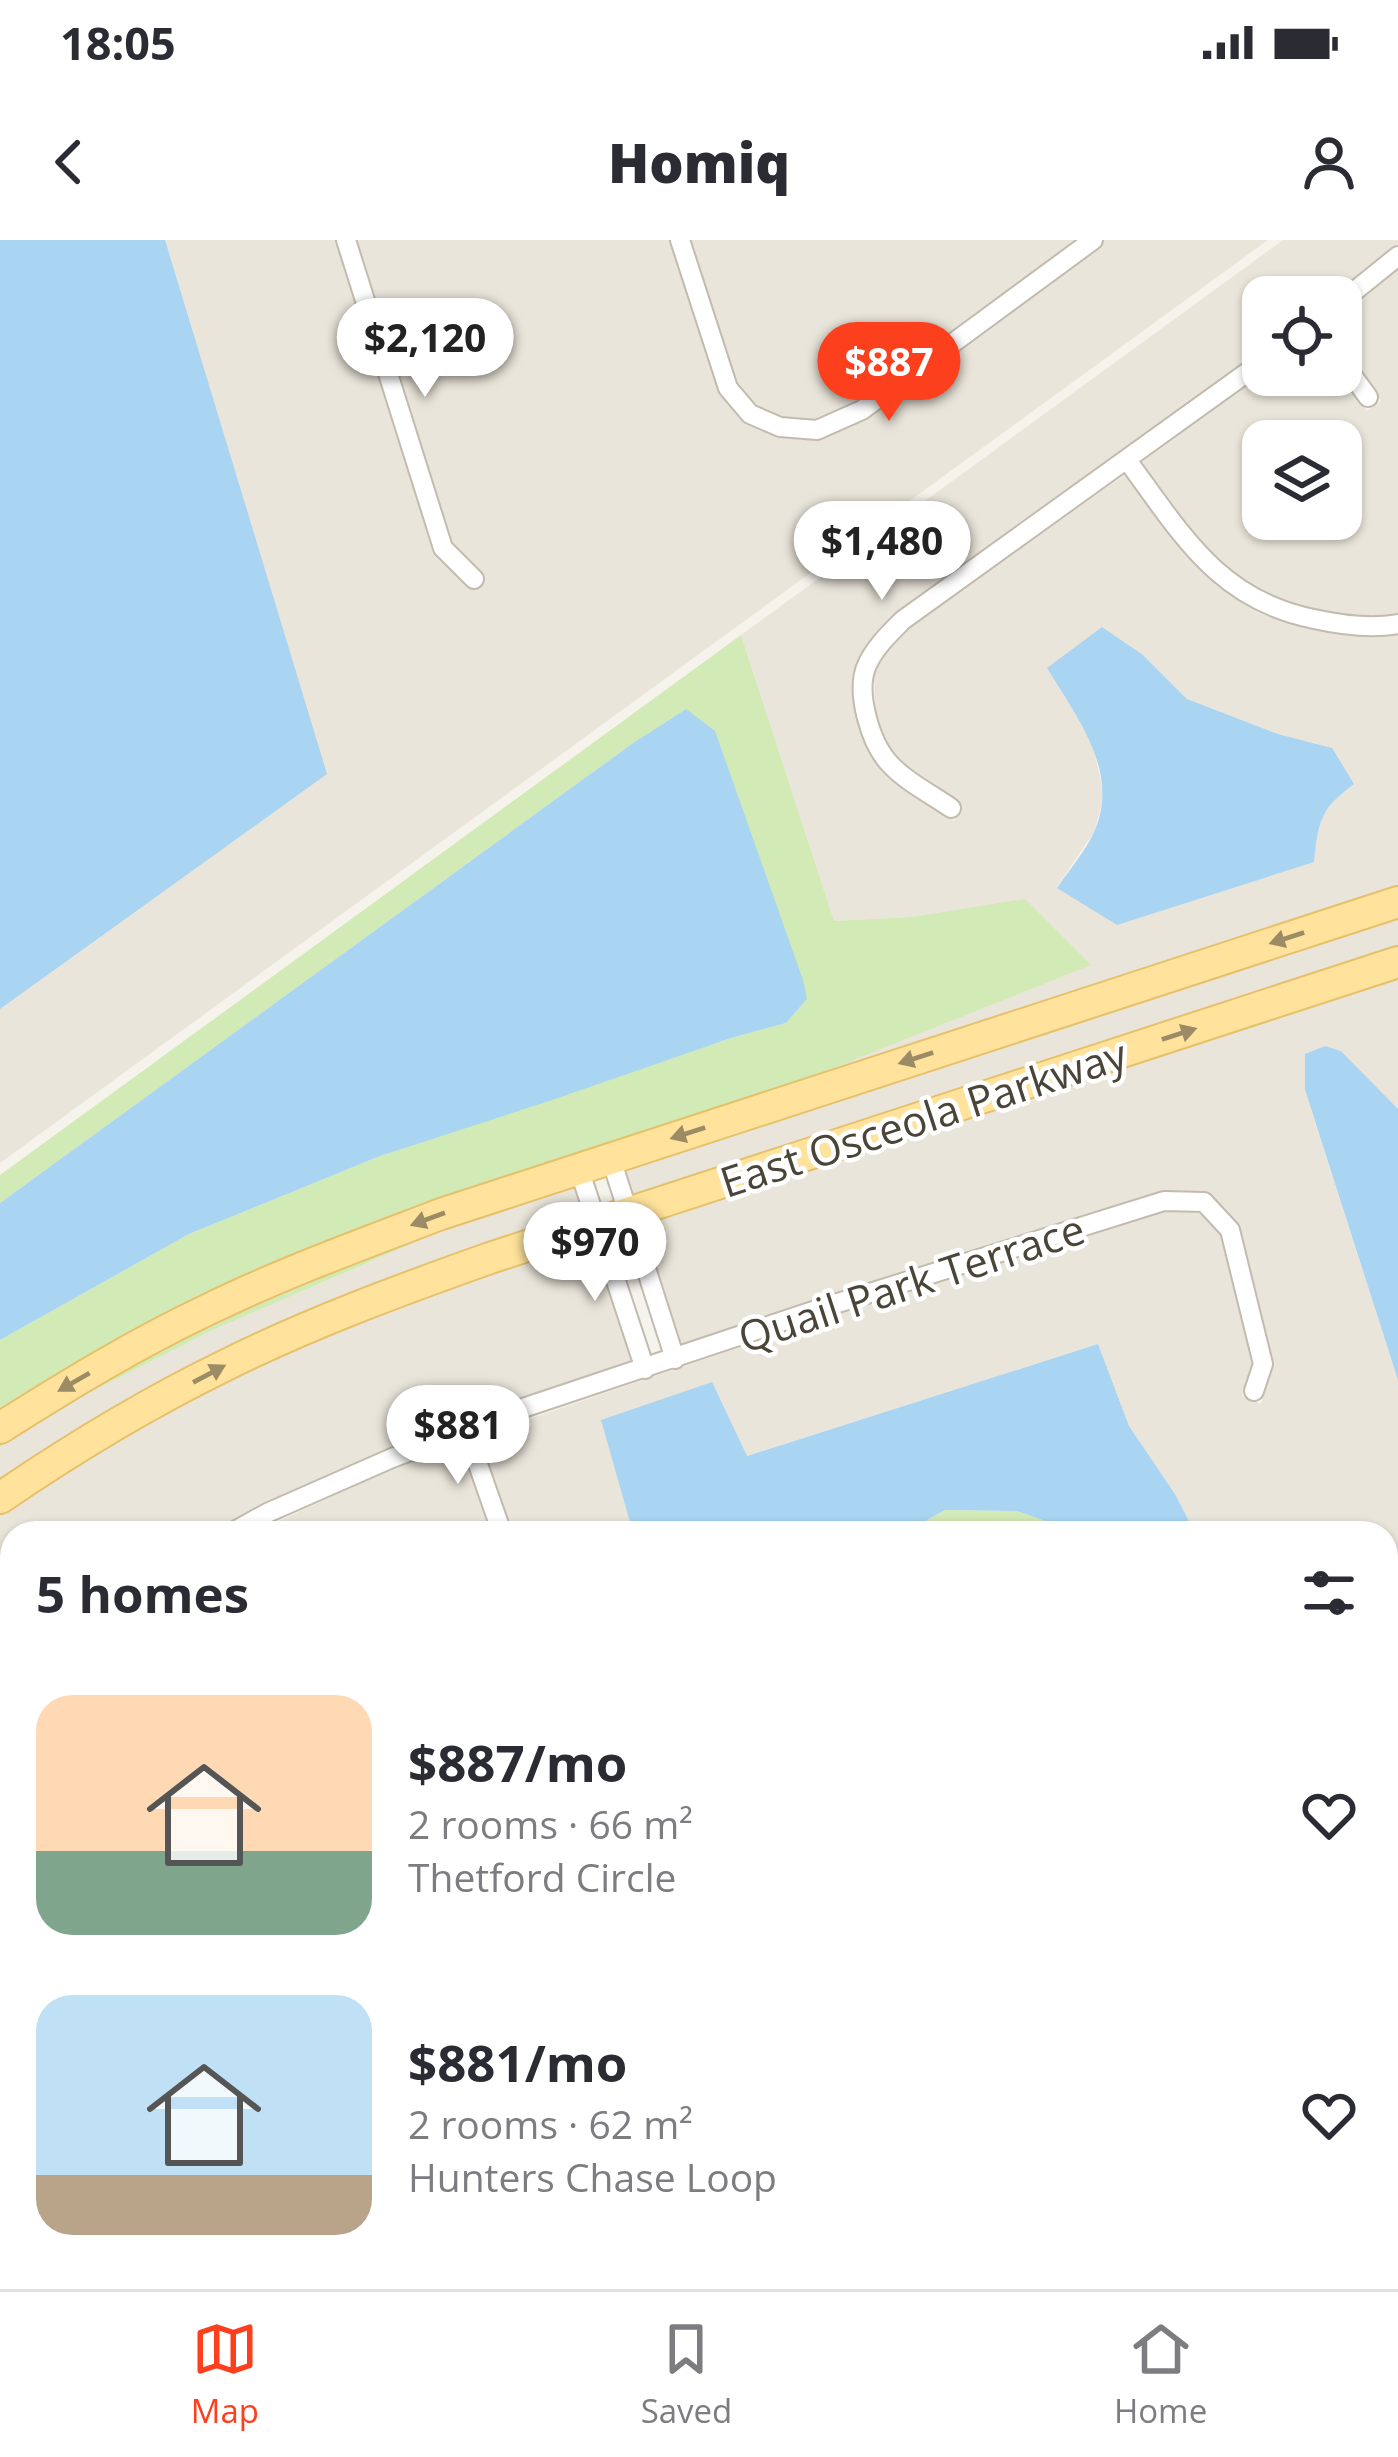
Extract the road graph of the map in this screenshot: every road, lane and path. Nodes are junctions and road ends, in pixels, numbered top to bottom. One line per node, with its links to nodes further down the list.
1 (346, 240): 10 (street)
2 (680, 240): 3 (street)
3 (1093, 240)
4 (1398, 256): 5 (street)
5 (1362, 285)
6 (1242, 376): 9 (street)
7 (1362, 389): 8 (street)
8 (1368, 397)
9 (1127, 460): 11 (street); 12 (street)
10 (474, 579)
11 (1398, 624)
12 (951, 808)
13 (1398, 902): 15 (main road, East Osceola Parkway, one-way to 15)
14 (1398, 962): 17 (main road, East Osceola Parkway, one-way to 14)
15 (611, 1159): 16 (main road, East Osceola Parkway); 17 (street)
16 (579, 1169): 18 (street); 22 (main road, East Osceola Parkway, one-way to 22)
17 (628, 1213): 18 (main road, East Osceola Parkway); 19 (street)
18 (597, 1223): 20 (street); 24 (main road, East Osceola Parkway, one-way to 18)
19 (675, 1359): 20 (street, Quail Park Terrace); 21 (street, Quail Park Terrace)
20 (645, 1369): 23 (street, Quail Park Terrace)
21 (1255, 1391)
22 (0, 1428)
23 (466, 1430): 25 (street, Quail Park Terrace); 26 (street)
24 (0, 1498)
25 (253, 1521)
26 (498, 1521)

